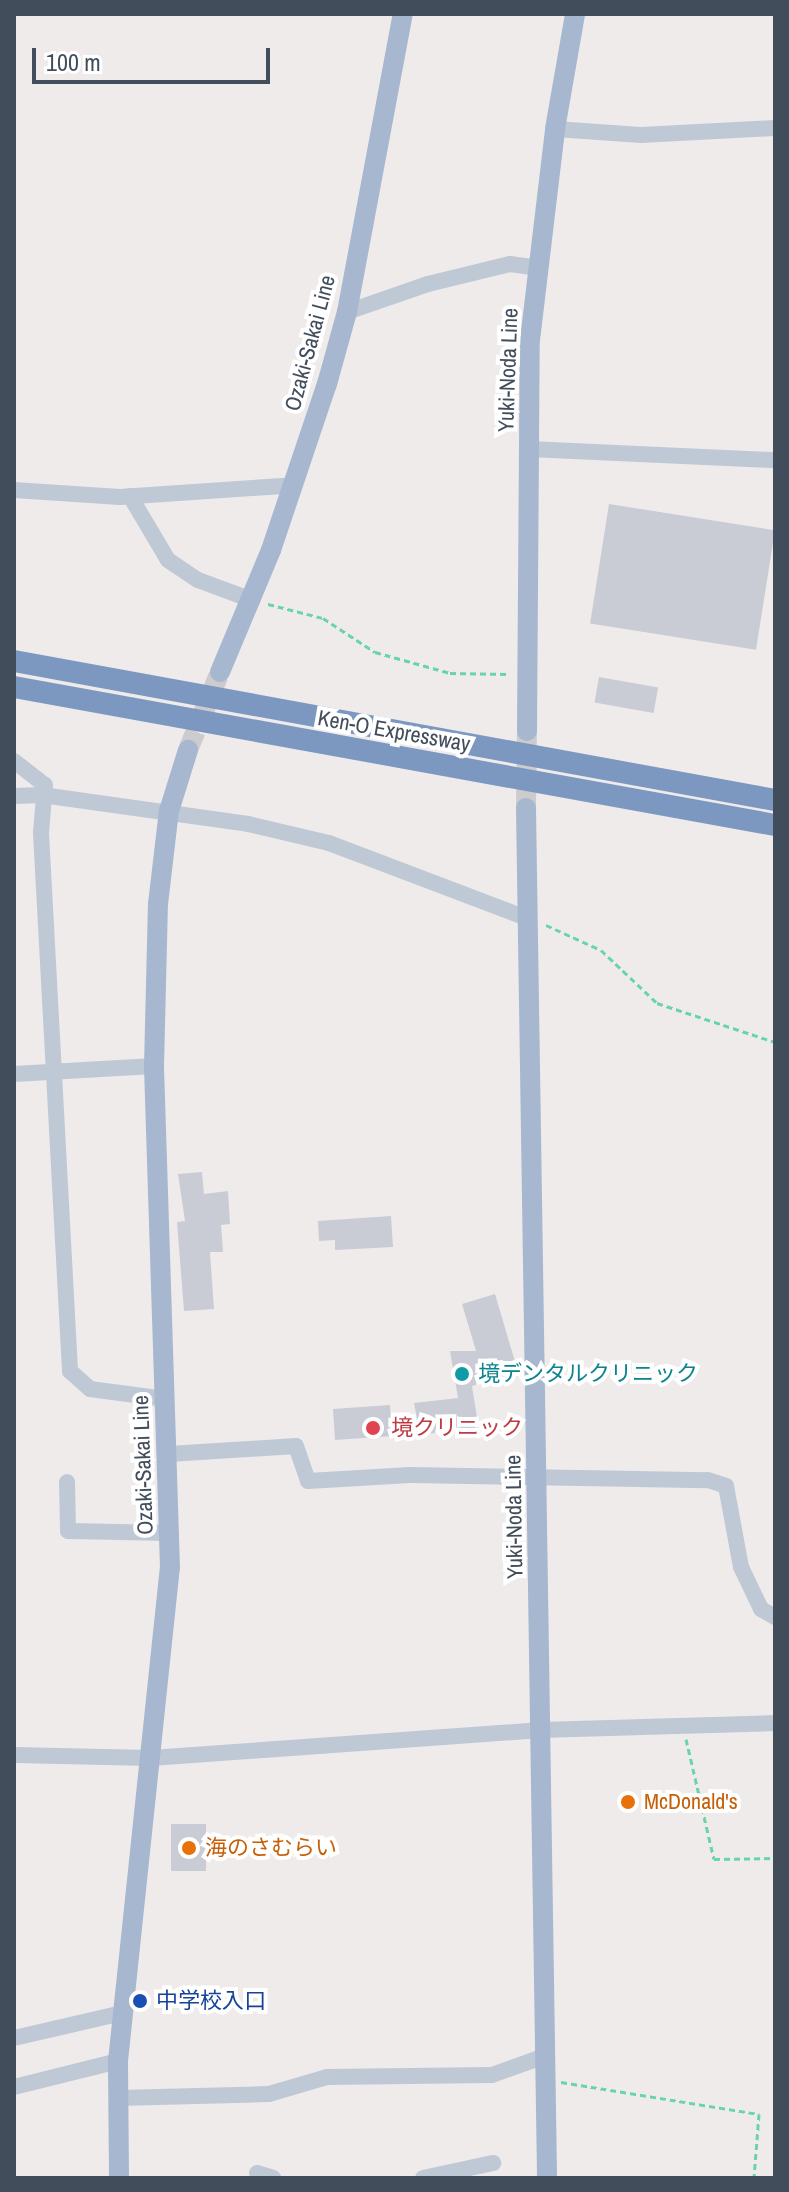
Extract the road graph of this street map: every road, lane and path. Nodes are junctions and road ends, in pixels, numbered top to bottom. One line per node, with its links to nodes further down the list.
1 (403, 14): 6 (main road, Ozaki-Sakai Line)
2 (575, 14): 4 (main road, Yuki-Noda Line)
3 (775, 128): 4 (street)
4 (555, 129): 5 (main road, Yuki-Noda Line)
5 (537, 268): 6 (street); 7 (main road, Yuki-Noda Line)
6 (347, 312): 9 (main road, Ozaki-Sakai Line)
7 (529, 449): 8 (street); 15 (main road, Yuki-Noda Line)
8 (775, 460)
9 (294, 485): 11 (street); 12 (main road, Ozaki-Sakai Line)
10 (14, 490): 11 (street)
11 (130, 496): 12 (street)
12 (252, 600): 14 (main road, Ozaki-Sakai Line); 15 (path)
13 (14, 661): 22 (highway, Ken-O Expressway)
14 (220, 672)
15 (527, 675): 17 (main road, Yuki-Noda Line)
16 (14, 687): 25 (highway, Ken-O Expressway)
17 (527, 731)
18 (188, 750): 24 (main road, Ozaki-Sakai Line)
19 (14, 761): 20 (street)
20 (42, 795): 21 (street); 24 (street); 29 (street)
21 (14, 796)
22 (775, 800)
23 (526, 808): 26 (main road, Yuki-Noda Line)
24 (169, 811): 26 (street); 28 (main road, Ozaki-Sakai Line)
25 (775, 825)
26 (524, 917): 27 (path); 33 (main road, Yuki-Noda Line)
27 (775, 1042)
28 (154, 1066): 29 (street); 31 (main road, Ozaki-Sakai Line)
29 (57, 1070): 30 (street); 31 (street)
30 (14, 1074)
31 (165, 1399): 32 (main road, Ozaki-Sakai Line)
32 (169, 1454): 33 (street); 35 (main road, Ozaki-Sakai Line)
33 (538, 1478): 36 (street); 39 (main road, Yuki-Noda Line)
34 (67, 1482): 35 (street)
35 (170, 1533): 41 (main road, Ozaki-Sakai Line)
36 (775, 1617)
37 (775, 1723): 38 (street)
38 (683, 1725): 39 (street); 42 (path)
39 (541, 1730): 41 (street); 45 (main road, Yuki-Noda Line)
40 (14, 1755): 41 (street)
41 (151, 1758): 43 (main road, Ozaki-Sakai Line)
42 (775, 1858)
43 (122, 2013): 44 (street); 46 (main road, Ozaki-Sakai Line)
44 (14, 2038)
45 (545, 2056): 47 (main road, Yuki-Noda Line); 49 (street)
46 (118, 2061): 48 (street); 49 (main road, Ozaki-Sakai Line)
47 (546, 2080): 53 (main road, Yuki-Noda Line); 54 (path)
48 (14, 2087)
49 (118, 2098): 51 (main road, Ozaki-Sakai Line)
50 (493, 2163): 52 (street)
51 (119, 2178)
52 (423, 2178)
53 (547, 2178)
54 (754, 2178)

